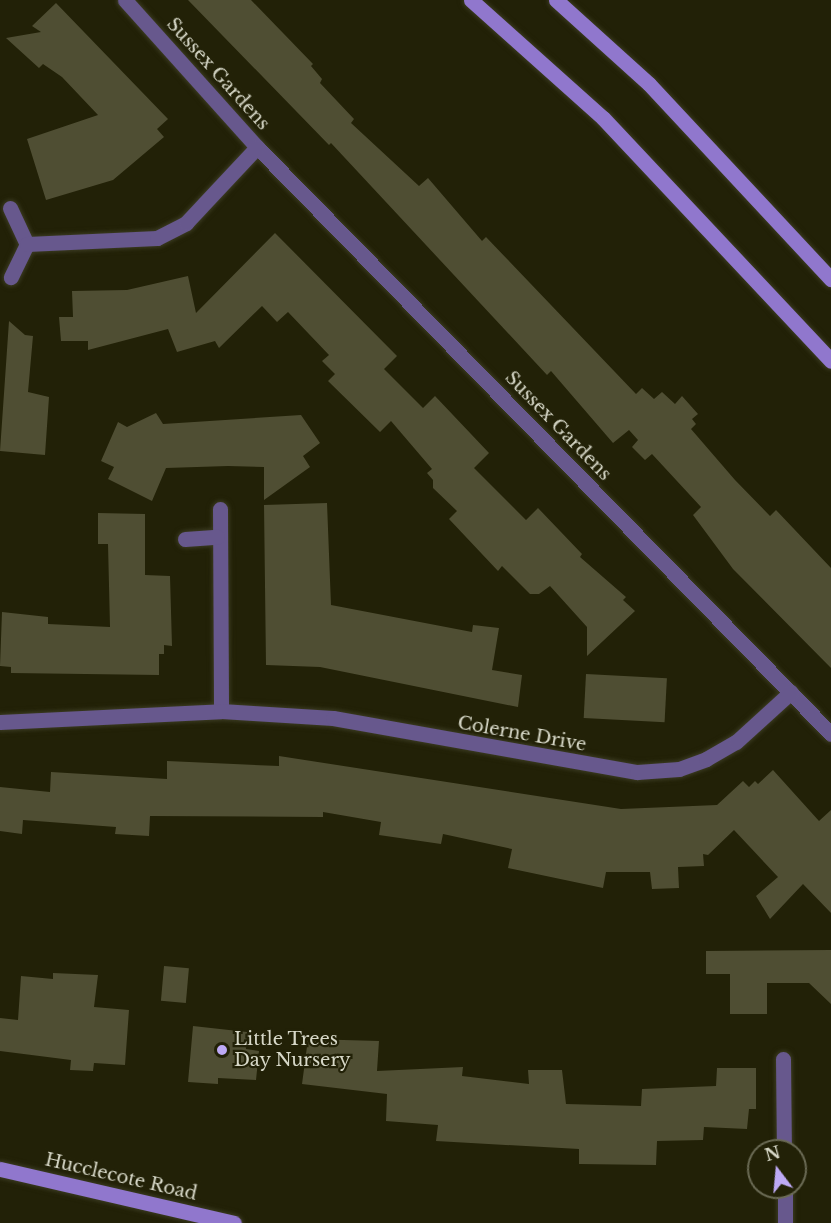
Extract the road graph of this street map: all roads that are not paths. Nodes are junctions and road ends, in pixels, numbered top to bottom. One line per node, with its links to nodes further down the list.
1 (125, 0): 4 (street, Sussex Gardens)
2 (471, 0): 9 (street)
3 (556, 0): 8 (street)
4 (257, 147): 6 (street, Sussex Gardens); 13 (street, Sussex Gardens)
5 (10, 208): 6 (street)
6 (27, 244): 7 (street)
7 (11, 277)
8 (831, 279)
9 (831, 361)
10 (220, 509): 11 (street)
11 (217, 537): 12 (street); 14 (street)
12 (185, 539)
13 (791, 692): 14 (street, Colerne Drive); 16 (street, Sussex Gardens)
14 (221, 711): 15 (street, Colerne Drive)
15 (0, 722)
16 (831, 734)
17 (783, 1059): 18 (street)
18 (784, 1139)
19 (0, 1170): 21 (street, Hucclecote Road)
20 (785, 1199): 22 (street)
21 (234, 1223)
22 (785, 1223)

